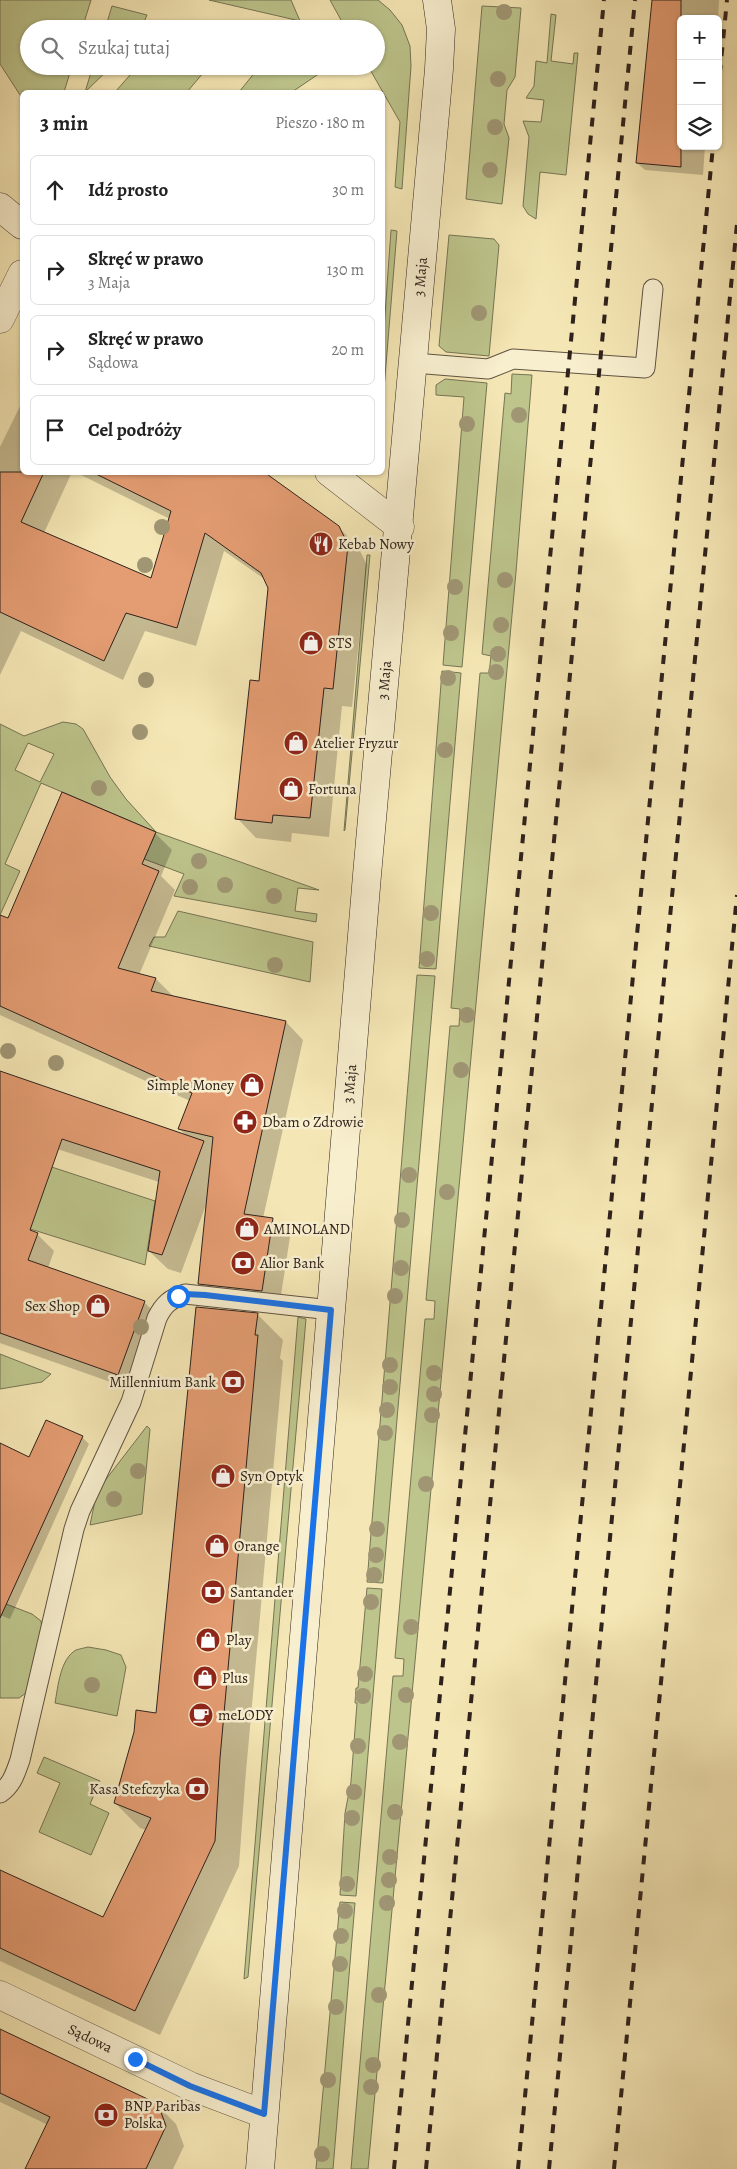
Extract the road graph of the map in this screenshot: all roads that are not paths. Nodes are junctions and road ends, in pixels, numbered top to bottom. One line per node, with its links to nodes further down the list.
1 (437, 0): 7 (street, 3 Maja)
2 (0, 207): 3 (street)
3 (20, 223)
4 (20, 278): 6 (street)
5 (653, 289): 7 (lane)
6 (0, 319)
7 (414, 364): 9 (street, 3 Maja)
8 (334, 475): 9 (street)
9 (400, 528): 10 (street, 3 Maja)
10 (331, 1310): 11 (lane); 13 (street, 3 Maja)
11 (0, 1793)
12 (0, 1995): 13 (street, Sądowa)
13 (264, 2114): 14 (street, 3 Maja)
14 (260, 2169)

